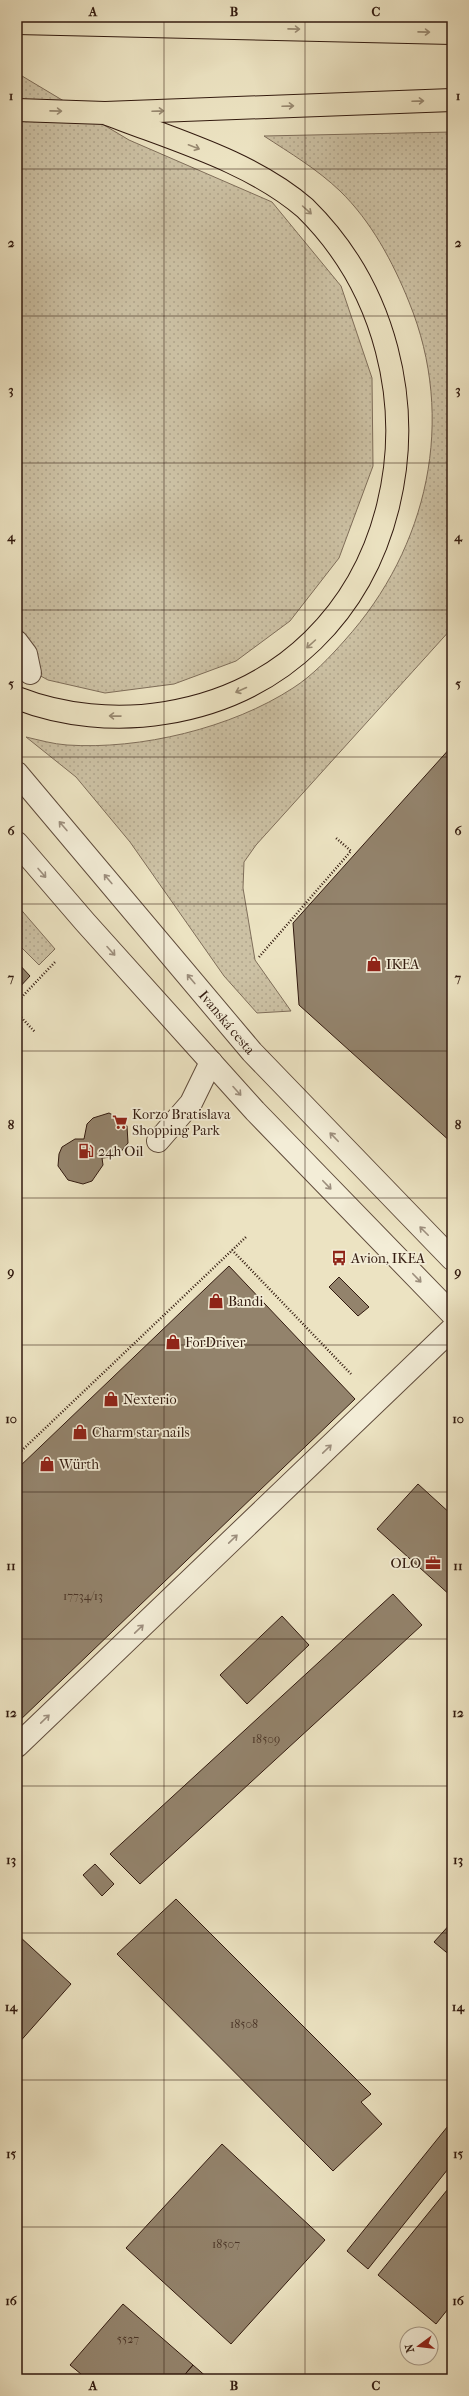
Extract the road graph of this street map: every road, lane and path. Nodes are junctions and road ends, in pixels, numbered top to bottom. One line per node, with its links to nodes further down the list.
1 (17, 23): 2 (highway, one-way to 2)
2 (452, 33)
3 (452, 100): 5 (highway, one-way to 3)
4 (17, 110): 5 (highway, one-way to 5)
5 (105, 113): 8 (highway, one-way to 8)
6 (17, 642): 7 (street)
7 (30, 673)
8 (17, 698)
9 (17, 773): 21 (street, Ivanská cesta, one-way to 9)
10 (336, 838): 12 (path)
11 (17, 843): 17 (street, one-way to 17)
12 (259, 957)
13 (56, 960): 14 (path)
14 (17, 1002)
15 (17, 1013): 16 (path)
16 (35, 1032)
17 (211, 1062): 18 (street); 22 (street, one-way to 22)
18 (158, 1141)
19 (246, 1237): 20 (path)
20 (232, 1250): 24 (path); 25 (path)
21 (452, 1259)
22 (452, 1314)
23 (452, 1329): 26 (street, one-way to 23)
24 (351, 1374)
25 (17, 1455)
26 (17, 1746)

